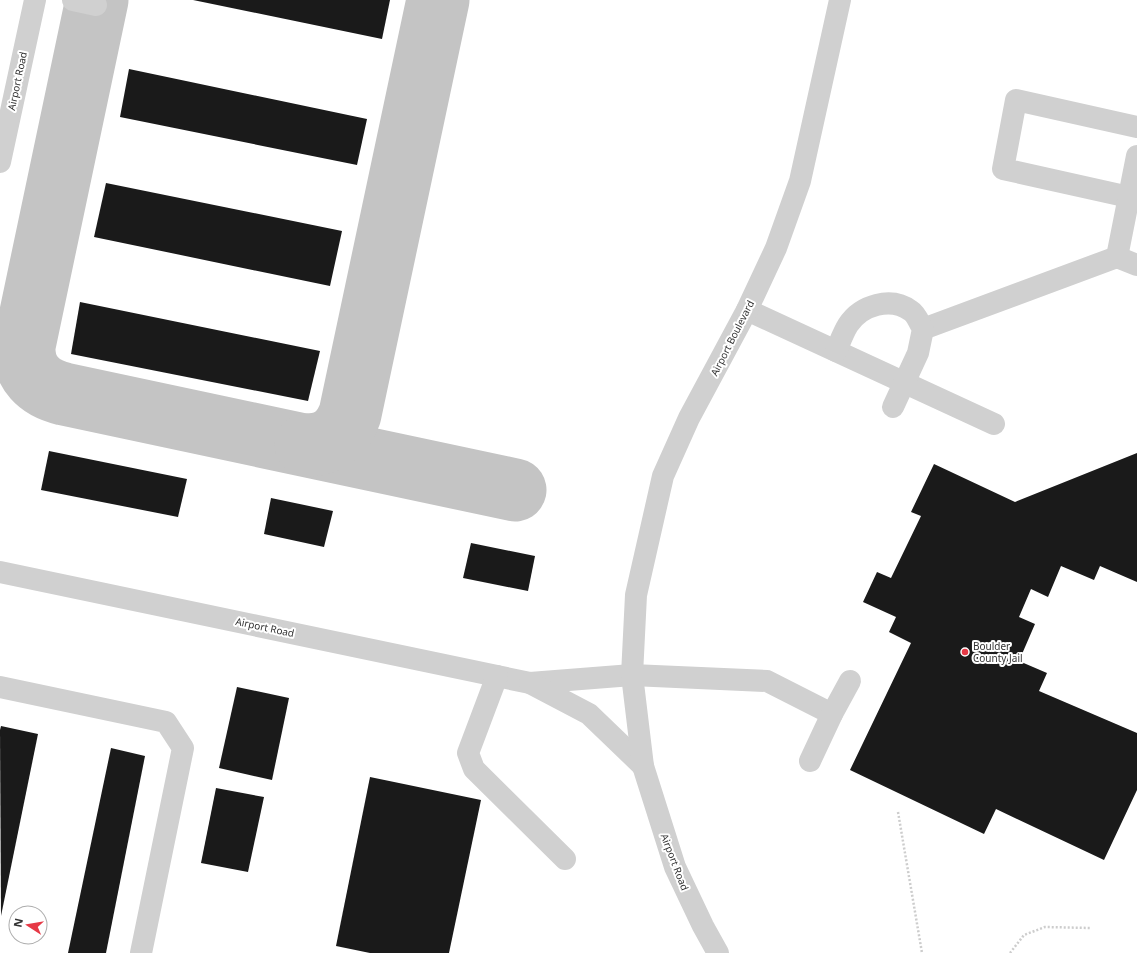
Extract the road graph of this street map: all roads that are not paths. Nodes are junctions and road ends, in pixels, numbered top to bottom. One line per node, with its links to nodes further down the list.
1 (35, 0): 7 (street, Airport Road)
2 (73, 0): 4 (street)
3 (840, 0): 11 (street, Airport Boulevard)
4 (96, 5)
5 (1137, 127): 8 (street)
6 (1137, 156): 8 (street)
7 (0, 162)
8 (1129, 198): 9 (street)
9 (1117, 257): 10 (street); 12 (street)
10 (1137, 266)
11 (747, 310): 13 (street); 18 (street, Airport Boulevard)
12 (923, 329): 13 (street); 14 (street)
13 (836, 351): 14 (street)
14 (904, 382): 15 (street); 16 (street)
15 (893, 407)
16 (994, 424)
17 (0, 572): 19 (street, Airport Road)
18 (632, 675): 21 (street, Airport Road); 23 (street); 25 (street, Airport Road)
19 (497, 676): 21 (street, Airport Road); 26 (street)
20 (850, 680): 23 (street)
21 (530, 683): 25 (street, Airport Road)
22 (0, 687): 27 (street)
23 (832, 714): 24 (street)
24 (810, 762)
25 (643, 766): 28 (street, Airport Road)
26 (565, 859)
27 (141, 953)
28 (718, 953)

